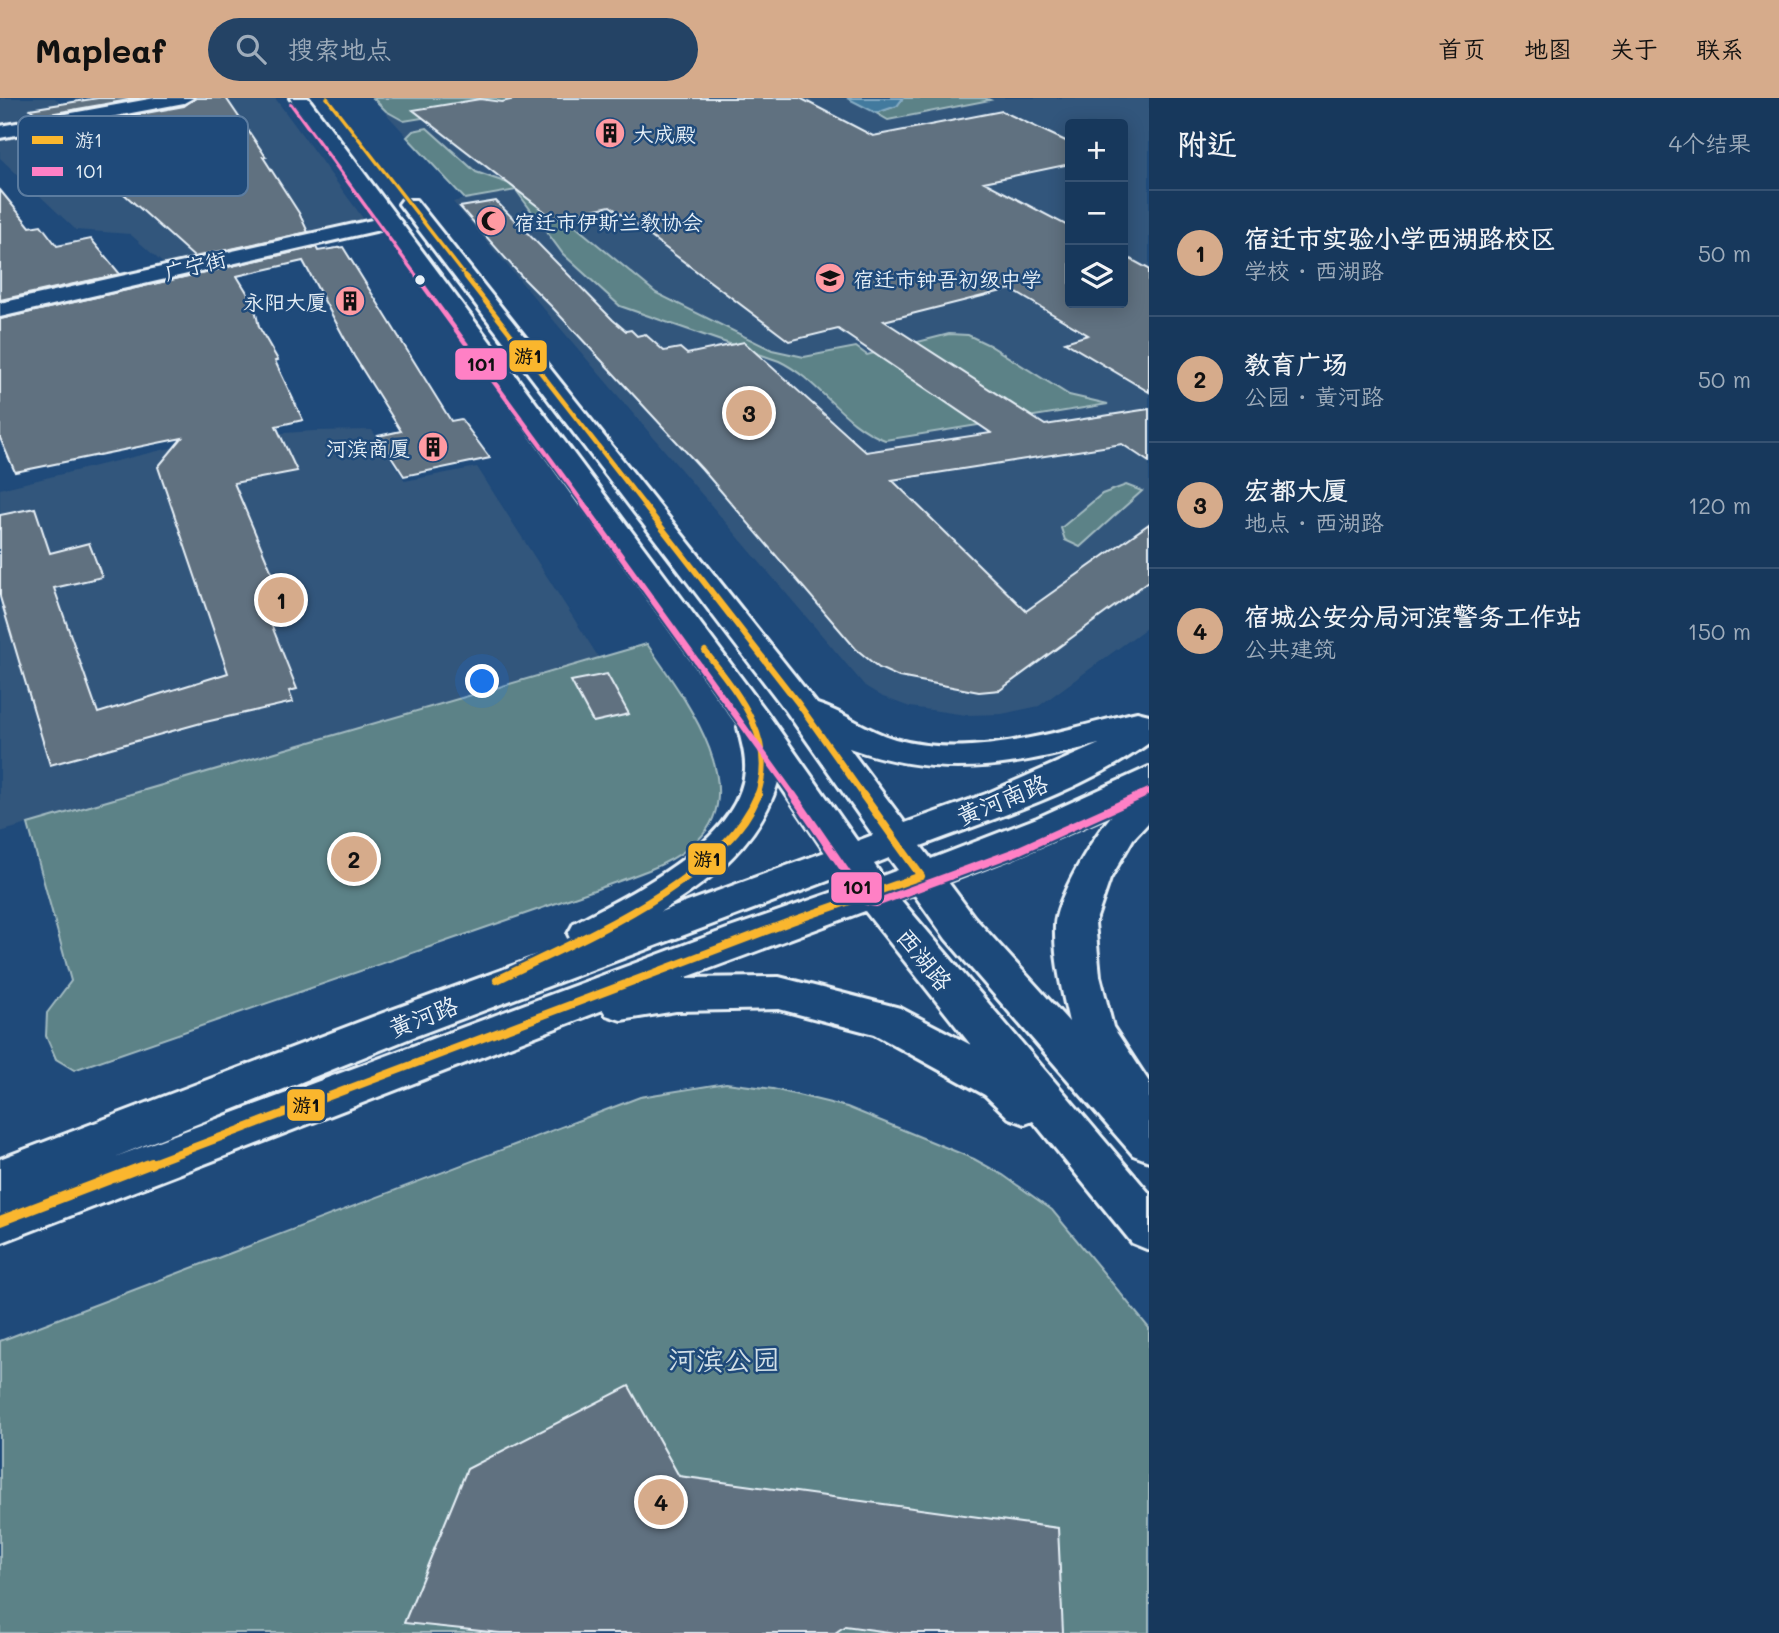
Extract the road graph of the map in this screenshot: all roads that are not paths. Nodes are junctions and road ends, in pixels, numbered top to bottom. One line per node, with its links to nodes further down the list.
1 (184, 98): 4 (main road)
2 (299, 98): 7 (main road, 西湖路)
3 (327, 98): 9 (main road)
4 (87, 116)
5 (18, 129): 6 (main road)
6 (0, 132)
7 (390, 222): 8 (main road, 广宁街); 10 (main road, 西湖路)
8 (0, 310)
9 (798, 703): 11 (main road); 15 (main road)
10 (753, 718): 16 (main road, 西湖路); 19 (main road)
11 (1149, 720)
12 (1149, 726): 15 (main road, 黄河南路)
13 (1149, 779): 17 (main road, 黄河南路)
14 (1149, 799): 21 (main road)
15 (897, 841): 16 (main road, 黄河南路); 17 (main road)
16 (849, 858): 18 (main road, 西湖路); 19 (main road, 黄河路)
17 (921, 876): 18 (main road, 黄河路); 22 (main road)
18 (873, 893): 20 (main road, 黄河路); 24 (main road, 西湖路)
19 (398, 1025): 23 (main road, 黄河路)
20 (424, 1060): 24 (main road); 25 (main road, 黄河路)
21 (1149, 1120)
22 (1149, 1141)
23 (0, 1180)
24 (1141, 1219)
25 (0, 1221)

